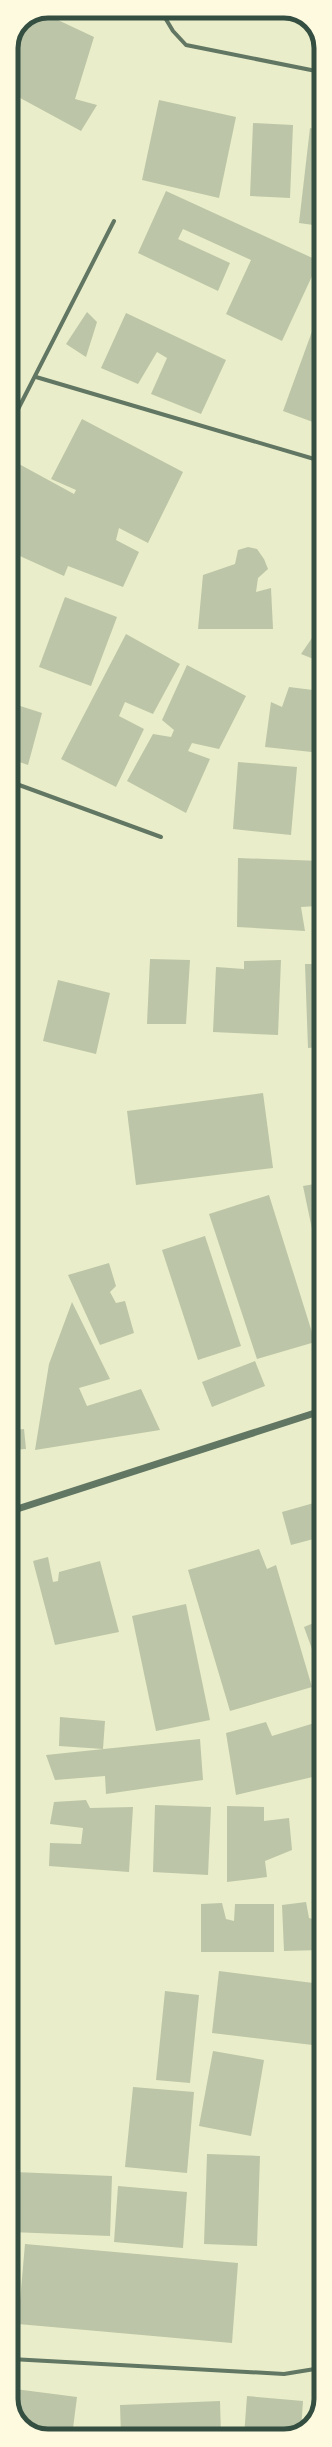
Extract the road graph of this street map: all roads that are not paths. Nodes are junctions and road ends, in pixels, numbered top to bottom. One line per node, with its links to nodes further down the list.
1 (165, 18): 2 (street)
2 (314, 71)
3 (114, 221): 4 (street)
4 (36, 377): 5 (street); 6 (street)
5 (18, 410)
6 (314, 459)
7 (18, 785): 8 (street)
8 (161, 837)
9 (314, 1413): 10 (street)
10 (18, 1509)
11 (18, 2359): 12 (street)
12 (314, 2369)

